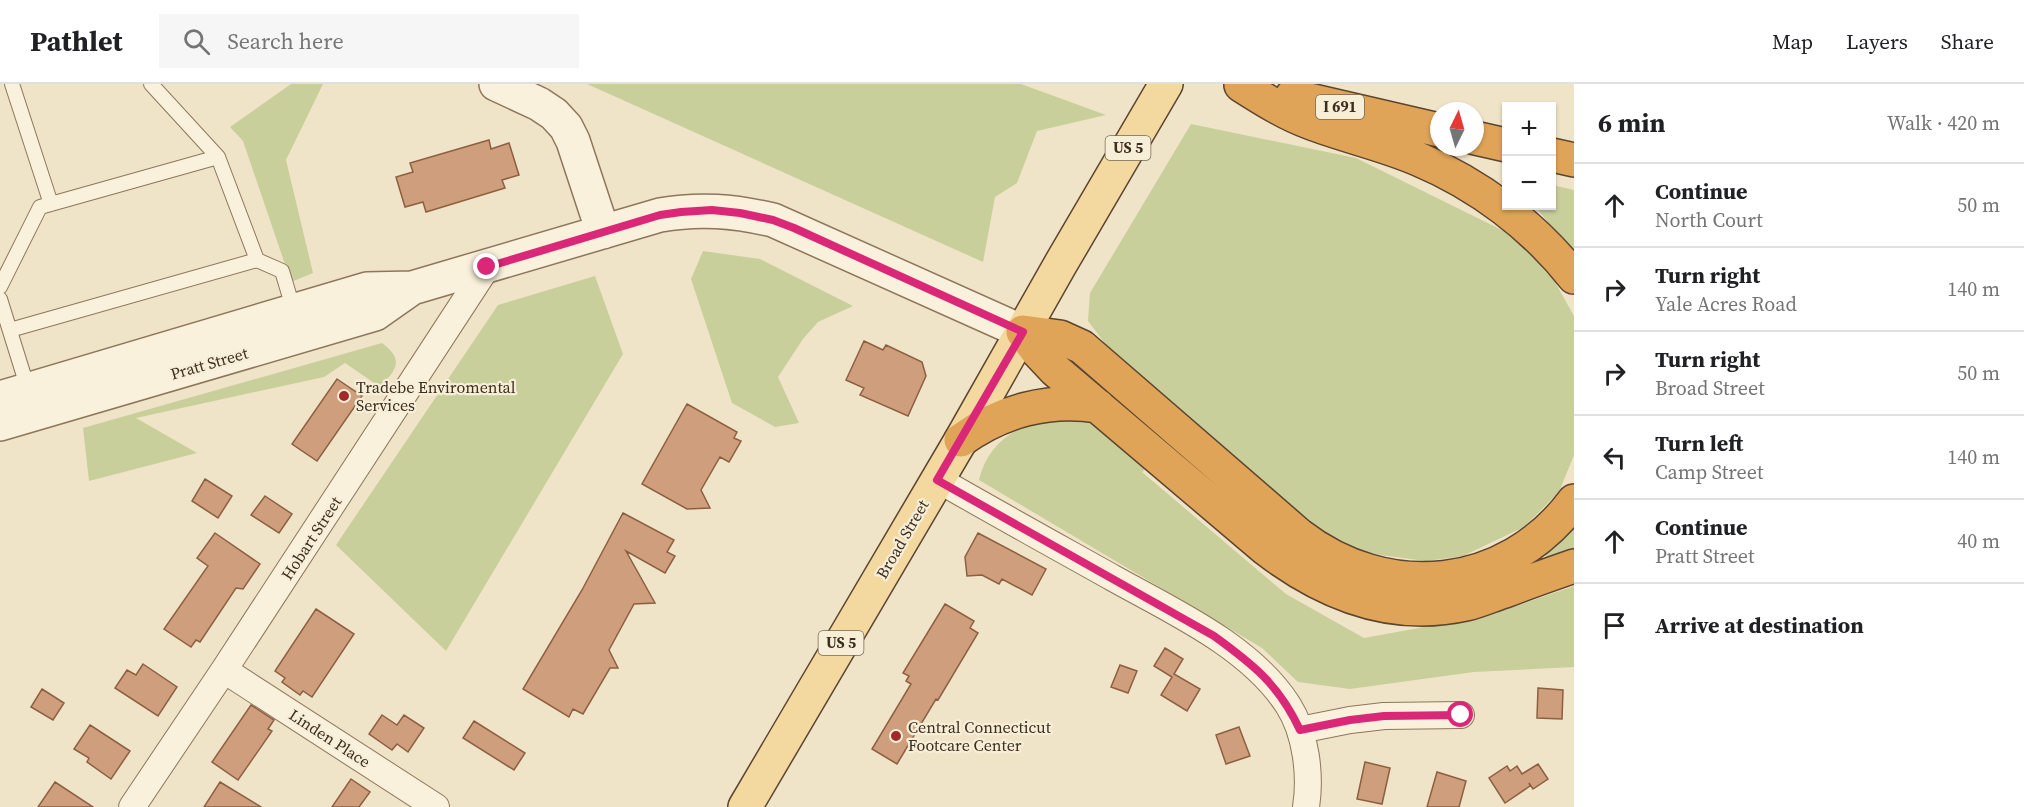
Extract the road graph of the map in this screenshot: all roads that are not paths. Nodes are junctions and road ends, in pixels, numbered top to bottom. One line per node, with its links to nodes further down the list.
1 (12, 84): 12 (lane)
2 (151, 84): 10 (lane)
3 (496, 84): 13 (street)
4 (1166, 84): 21 (main road, Broad Street / US 5)
5 (1240, 84): 6 (highway, I 691); 16 (highway)
6 (1430, 128)
7 (1484, 140): 8 (highway)
8 (1502, 144)
9 (1556, 156): 11 (highway)
10 (218, 157): 12 (lane); 14 (lane)
11 (1574, 160)
12 (51, 204): 17 (lane)
13 (603, 232): 15 (street, Pratt Street); 21 (street, Pratt Street)
14 (257, 260): 19 (lane); 20 (lane)
15 (487, 267): 19 (street, Pratt Street); 29 (street, Hobart Street)
16 (1574, 277)
17 (0, 286)
18 (0, 299): 20 (lane)
19 (298, 323): 22 (street, Pratt Street); 24 (street, Pratt Street)
20 (10, 330): 22 (lane)
21 (1023, 332): 23 (highway); 25 (main road, Broad Street / US 5); 27 (highway)
22 (14, 393)
23 (1098, 406): 25 (highway); 28 (highway)
24 (0, 424)
25 (961, 440): 26 (main road, Broad Street / US 5)
26 (937, 480): 31 (street); 34 (main road, Broad Street / US 5)
27 (1574, 501)
28 (1574, 566)
29 (224, 670): 32 (street, Hobart Street); 33 (street, Linden Place)
30 (1461, 715): 31 (street)
31 (1300, 730): 35 (street)
32 (132, 807)
33 (436, 807)
34 (745, 807)
35 (1306, 807)

